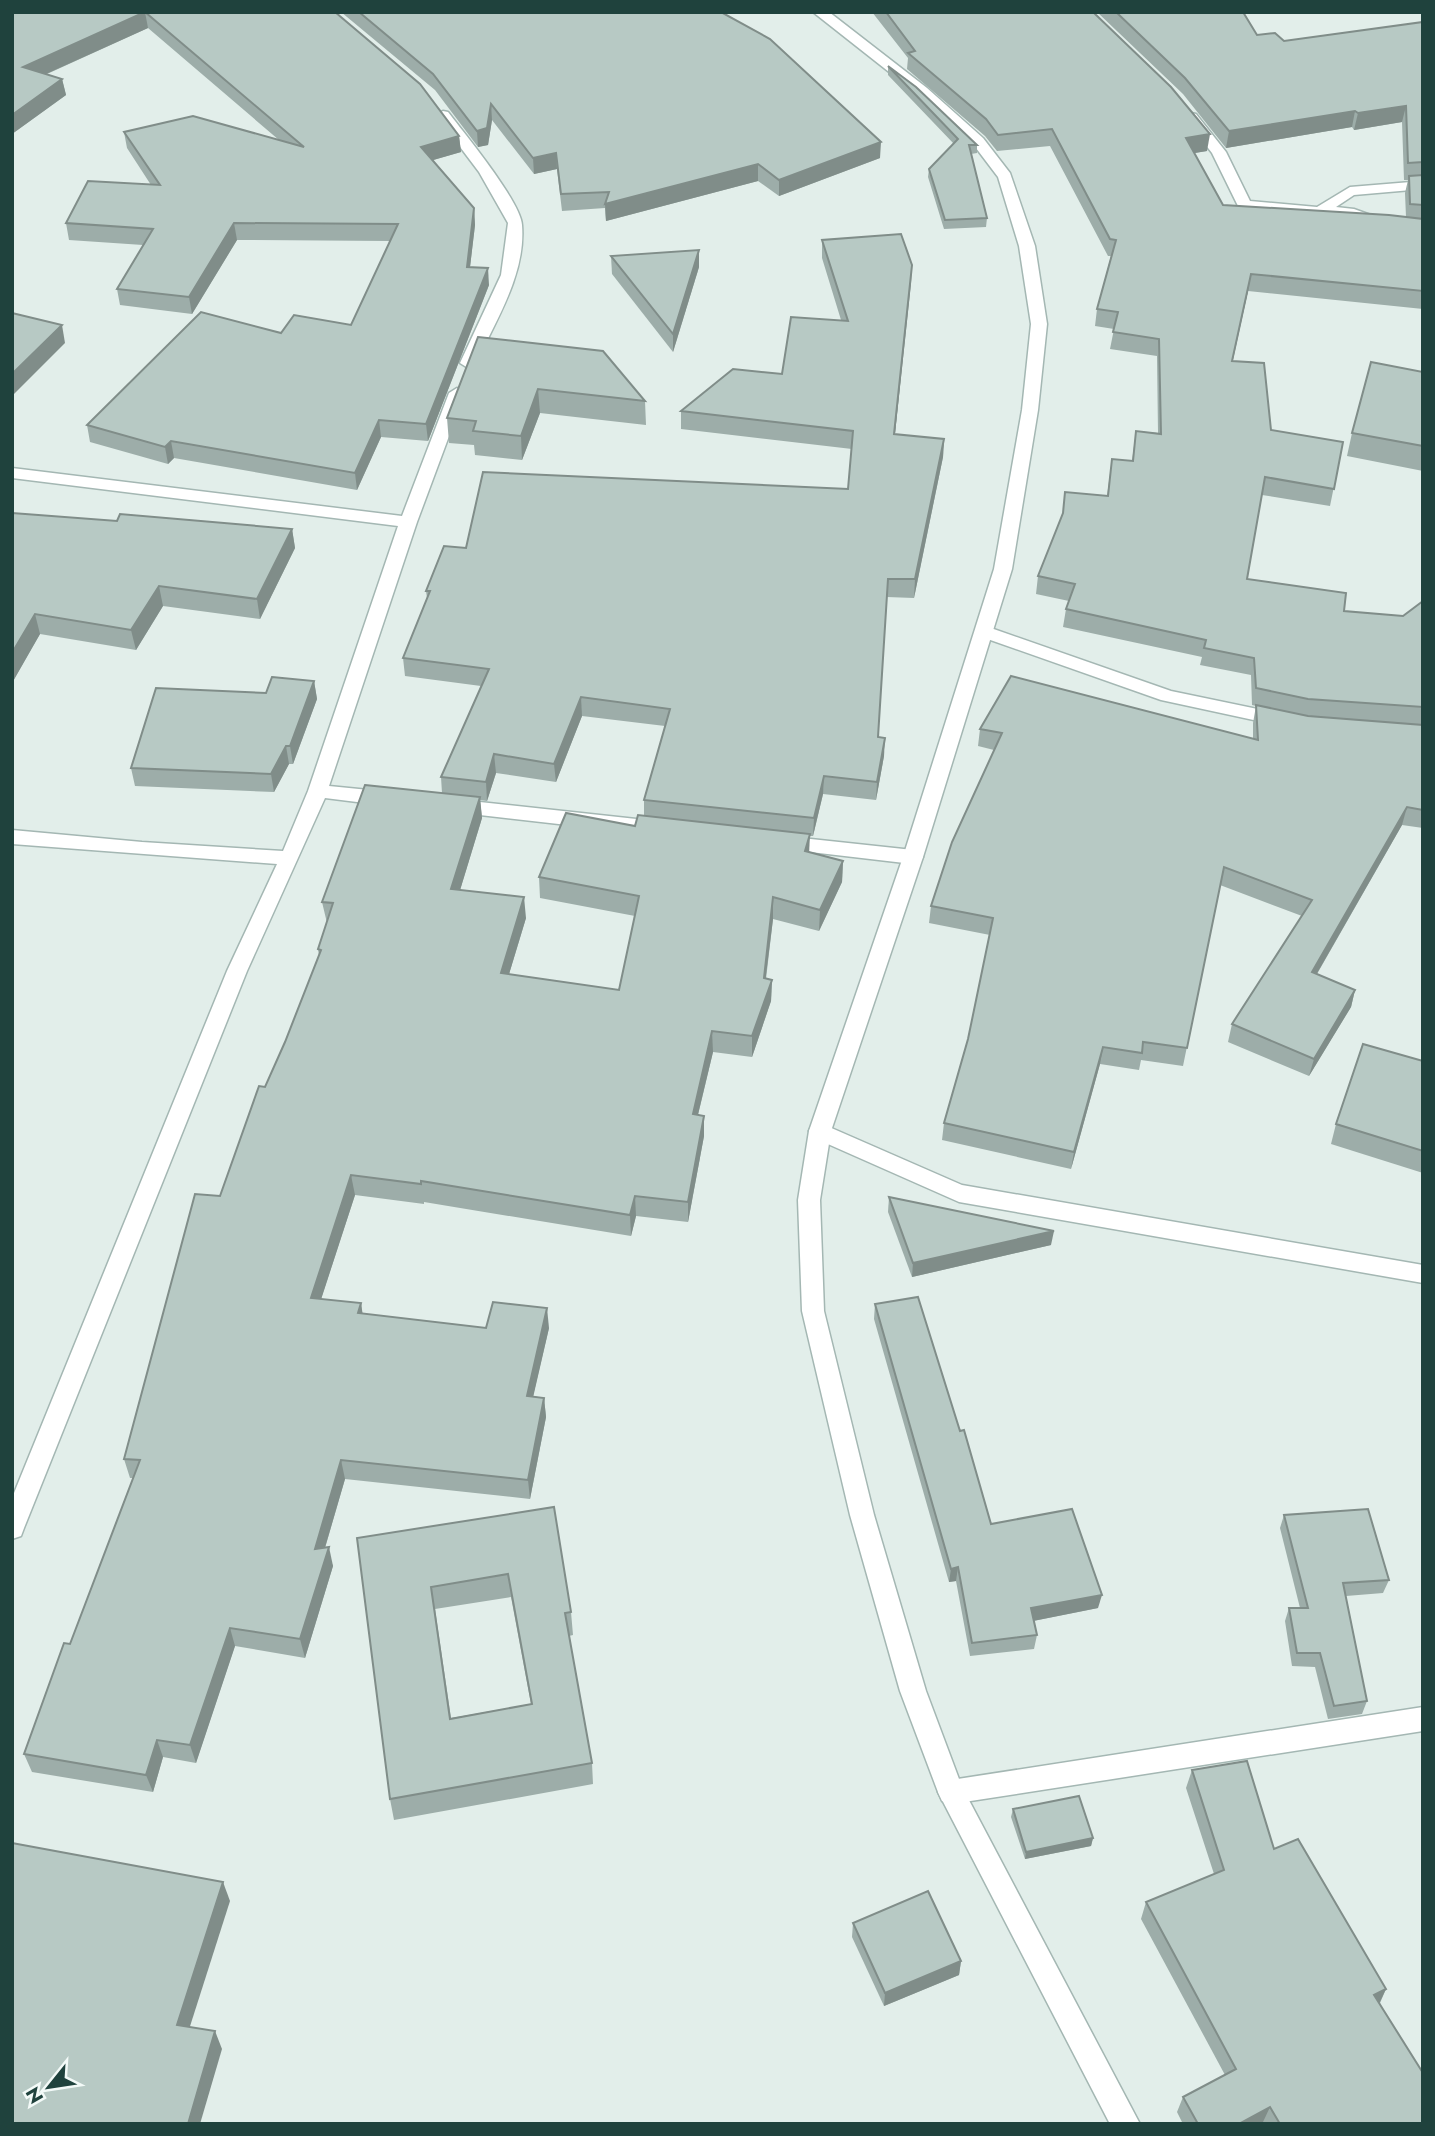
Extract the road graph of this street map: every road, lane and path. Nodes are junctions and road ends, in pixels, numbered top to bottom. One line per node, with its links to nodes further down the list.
1 (820, 12): 9 (street)
2 (436, 106): 8 (street)
3 (1185, 109): 5 (street)
4 (1423, 185): 5 (street)
5 (1322, 210): 6 (street)
6 (1423, 230)
7 (12, 473): 8 (street)
8 (408, 522): 11 (street)
9 (985, 632): 10 (street); 17 (street)
10 (1304, 725)
11 (318, 791): 12 (street); 18 (street)
12 (401, 800)
13 (429, 803): 14 (street)
14 (678, 831)
15 (12, 837): 18 (street)
16 (761, 840): 17 (street)
17 (913, 857): 19 (street)
18 (290, 858): 21 (street)
19 (820, 1131): 20 (street); 23 (street)
20 (1423, 1274)
21 (12, 1528)
22 (1423, 1719): 23 (street)
23 (951, 1792): 24 (street)
24 (1126, 2124)

